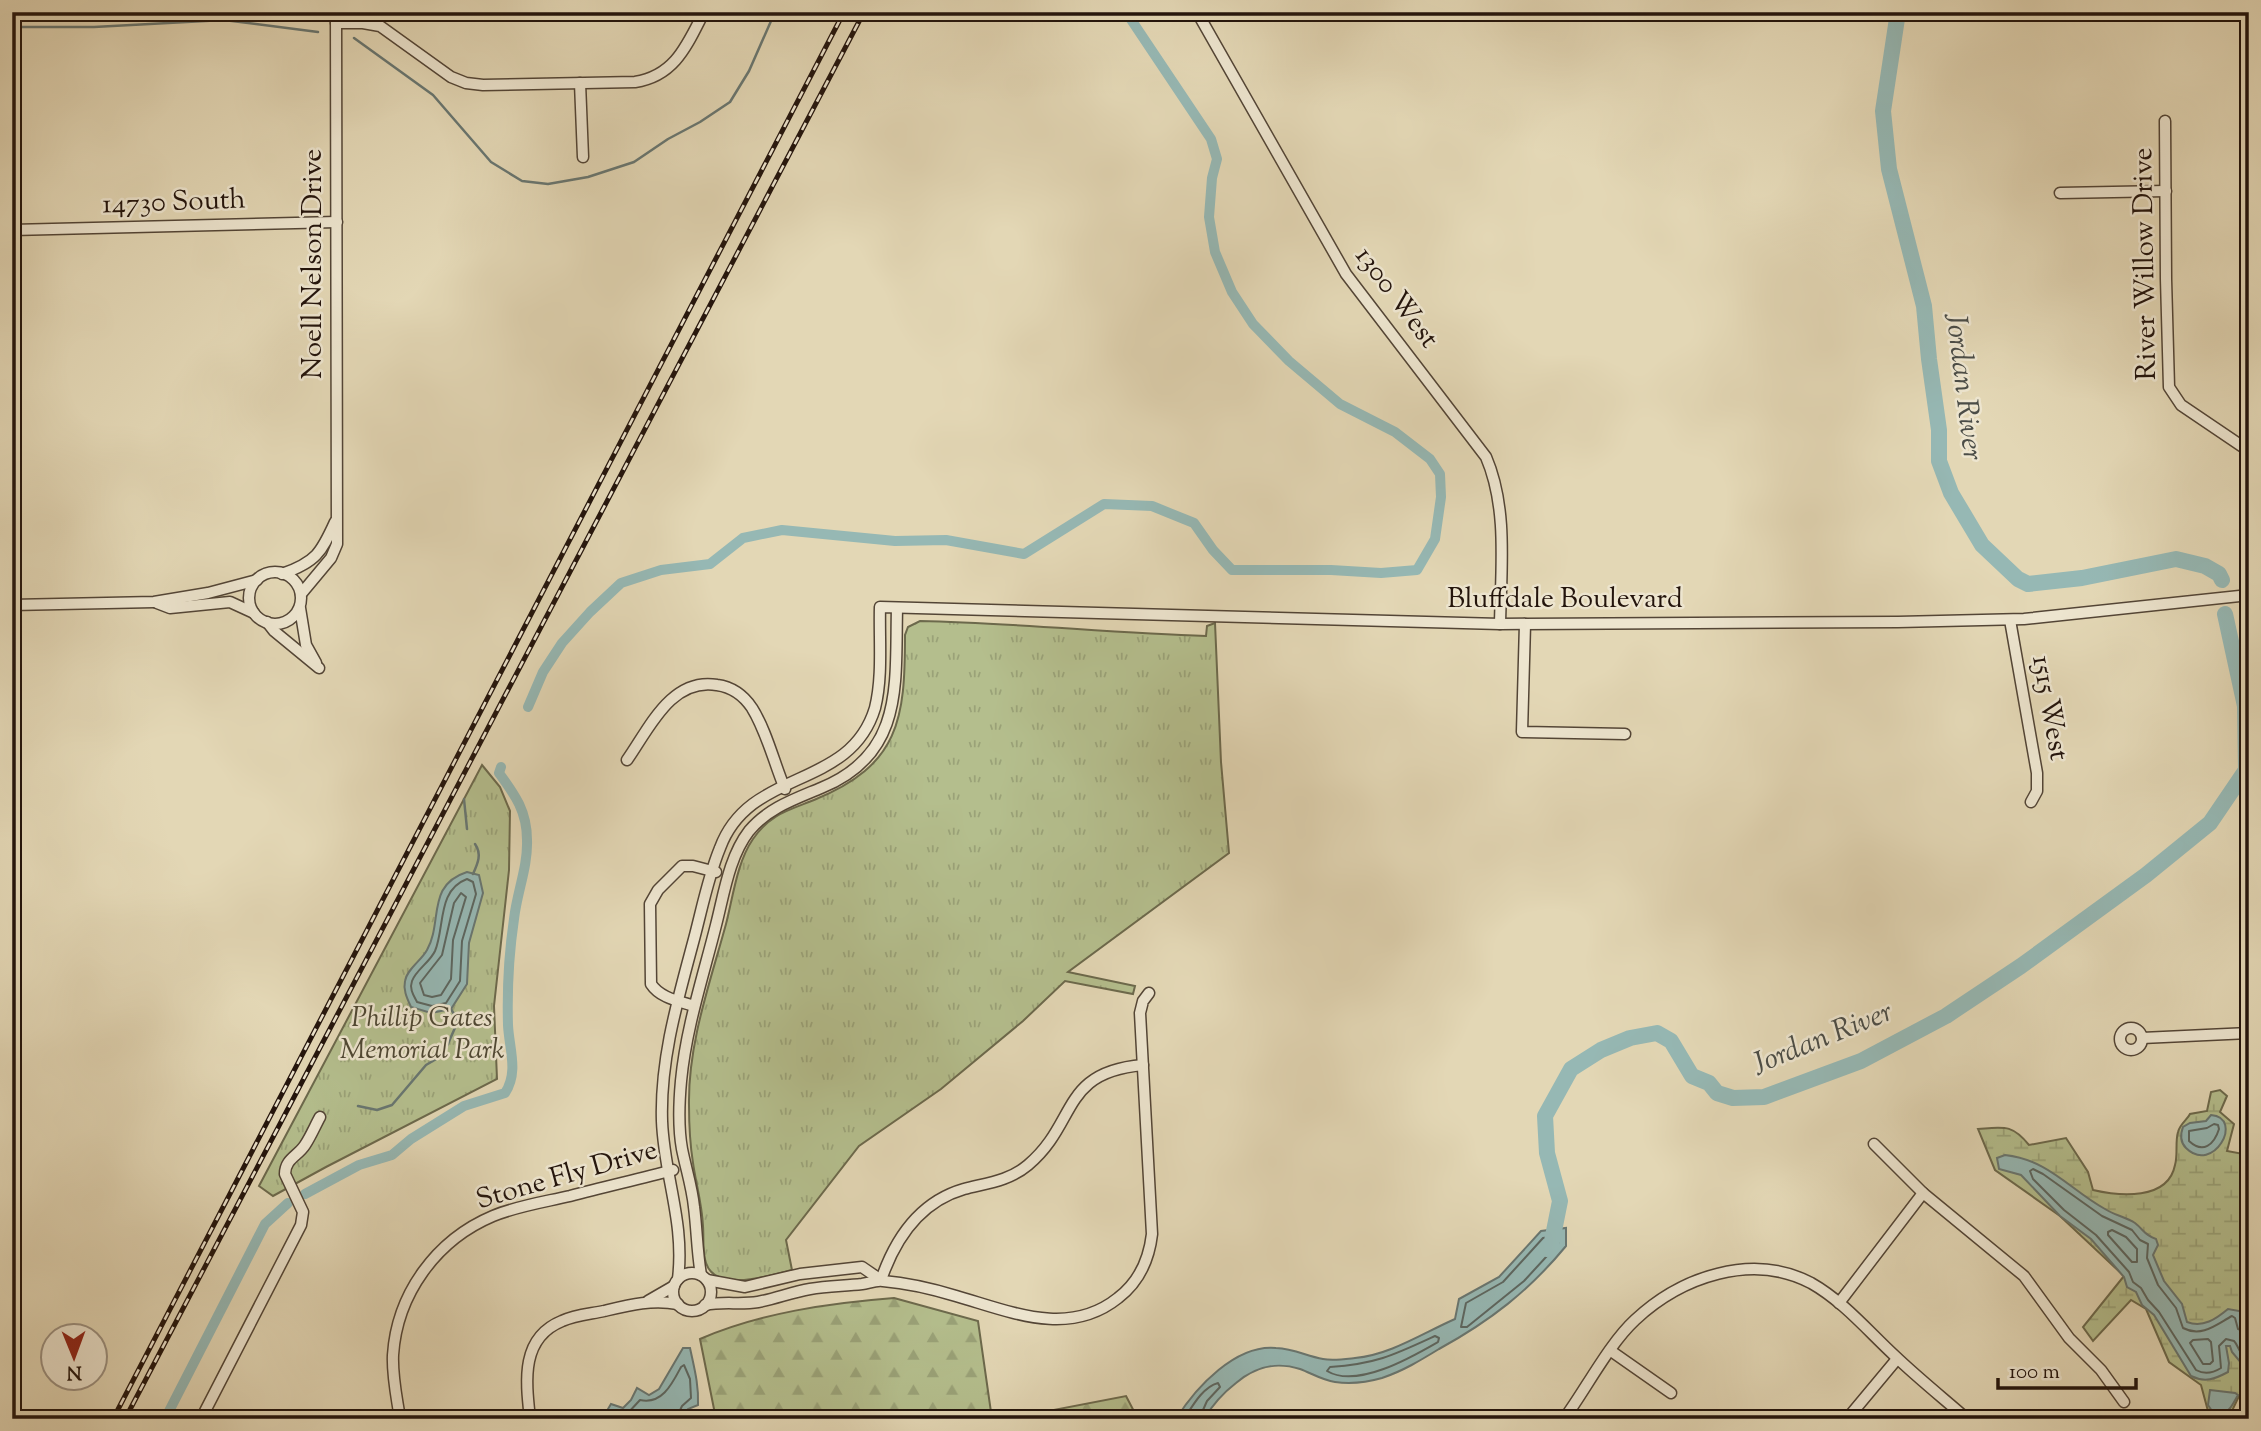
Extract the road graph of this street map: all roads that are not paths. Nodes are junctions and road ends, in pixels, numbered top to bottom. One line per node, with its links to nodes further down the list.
1 (704, 12): 4 (street)
2 (1197, 12): 24 (street, 1300 West)
3 (336, 18): 4 (street); 9 (street, Noell Nelson Drive)
4 (580, 83): 6 (street)
5 (2165, 121): 7 (street, River Willow Drive)
6 (583, 157)
7 (2166, 191): 8 (street); 11 (street, River Willow Drive)
8 (2060, 193)
9 (337, 222): 10 (street, 14730 South); 12 (street, Noell Nelson Drive)
10 (12, 230)
11 (2249, 451)
12 (337, 516): 13 (street, Noell Nelson Drive); 15 (street, Noell Nelson Drive)
13 (282, 574): 14 (street); 15 (street)
14 (257, 580): 17 (street); 21 (street)
15 (301, 594): 19 (street)
16 (2247, 595): 22 (street, Bluffdale Boulevard)
17 (154, 602): 18 (street); 21 (street)
18 (12, 605)
19 (300, 608): 23 (street); 23 (street)
20 (897, 608): 24 (street, Bluffdale Boulevard); 28 (street, Bluffdale Boulevard); 29 (street)
21 (254, 612): 23 (street)
22 (2010, 620): 25 (street, Bluffdale Boulevard); 30 (street, 1515 West)
23 (267, 622)
24 (1500, 624): 25 (street, Bluffdale Boulevard)
25 (1525, 624): 26 (street)
26 (1625, 734)
27 (627, 760): 28 (street)
28 (783, 785): 29 (street); 31 (street)
29 (790, 801): 32 (street)
30 (2031, 802)
31 (712, 871): 32 (street); 34 (street); 34 (street)
32 (729, 876): 35 (street)
33 (1149, 993): 38 (street)
34 (677, 1001): 35 (street); 42 (street)
35 (695, 1006): 41 (street)
36 (2249, 1033): 37 (street)
37 (2142, 1038)
38 (1143, 1065): 45 (street); 45 (street)
39 (320, 1117): 55 (street)
40 (1874, 1144): 43 (street)
41 (686, 1167): 42 (street, Stone Fly Drive); 44 (street)
42 (669, 1171): 46 (street); 56 (street, Stone Fly Drive)
43 (1923, 1193): 48 (street); 54 (street)
44 (704, 1278): 45 (street); 46 (street); 50 (street)
45 (881, 1280): 50 (street)
46 (676, 1282): 47 (street); 49 (street)
47 (649, 1301): 49 (street); 57 (street)
48 (1839, 1303): 51 (street); 52 (street)
49 (678, 1304): 50 (street)
50 (705, 1305)
51 (1611, 1350): 53 (street); 58 (street)
52 (1898, 1359): 59 (street); 60 (street)
53 (1671, 1393)
54 (2124, 1402)
55 (201, 1419)
56 (400, 1419)
57 (530, 1419)
58 (1563, 1419)
59 (1847, 1419)
60 (1967, 1419)

